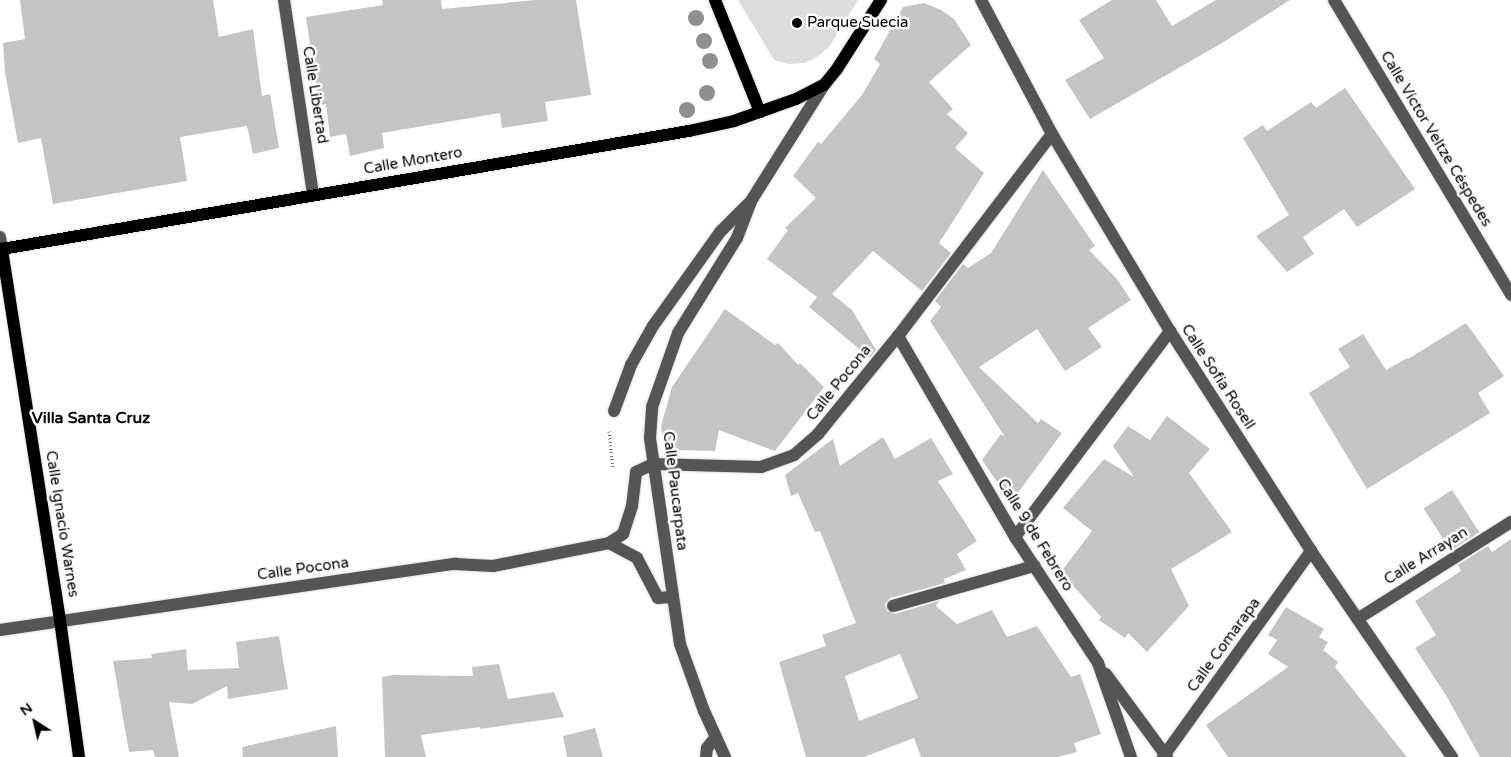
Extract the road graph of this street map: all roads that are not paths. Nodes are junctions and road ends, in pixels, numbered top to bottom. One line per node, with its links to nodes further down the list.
1 (284, 0): 9 (street, Calle Libertad)
2 (715, 0): 7 (main road)
3 (881, 0): 6 (main road)
4 (980, 0): 8 (street, Calle Sofía Rosell)
5 (1334, 0): 12 (street, Calle Víctor Veltze Céspedes)
6 (824, 85): 7 (main road, Calle Montero); 10 (street, Calle Paucarpata)
7 (760, 112): 9 (main road, Calle Montero)
8 (1052, 134): 13 (street, Calle Sofía Rosell); 14 (street, Calle Pocona)
9 (313, 195): 11 (main road, Calle Montero)
10 (751, 200): 15 (street); 16 (street, Calle Paucarpata)
11 (1, 243): 25 (main road, Calle Ignacio Warnes)
12 (1511, 295)
13 (1170, 332): 18 (street); 20 (street, Calle Sofía Rosell)
14 (898, 336): 16 (street, Calle Pocona); 18 (street, Calle 9 de Febrero)
15 (614, 411)
16 (653, 464): 19 (street); 22 (street, Calle Paucarpata)
17 (1511, 522): 24 (street, Calle Arrayan)
18 (1014, 537): 21 (street, Calle 9 de Febrero)
19 (609, 543): 22 (street); 25 (street, Calle Pocona)
20 (1311, 551): 24 (street, Calle Sofía Rosell); 29 (street, Calle Comarapa)
21 (1034, 566): 23 (street); 27 (street, Calle 9 de Febrero)
22 (673, 597): 28 (street, Calle Paucarpata)
23 (893, 606)
24 (1359, 618): 34 (street, Calle Sofía Rosell)
25 (60, 620): 26 (street, Calle Pocona); 30 (main road, Calle Ignacio Warnes)
26 (0, 630)
27 (1098, 663): 29 (street); 33 (street, Calle 9 de Febrero)
28 (715, 738): 31 (street); 32 (street, Calle Paucarpata)
29 (1165, 756)
30 (79, 757)
31 (706, 757)
32 (725, 757)
33 (1131, 757)
34 (1452, 757)

